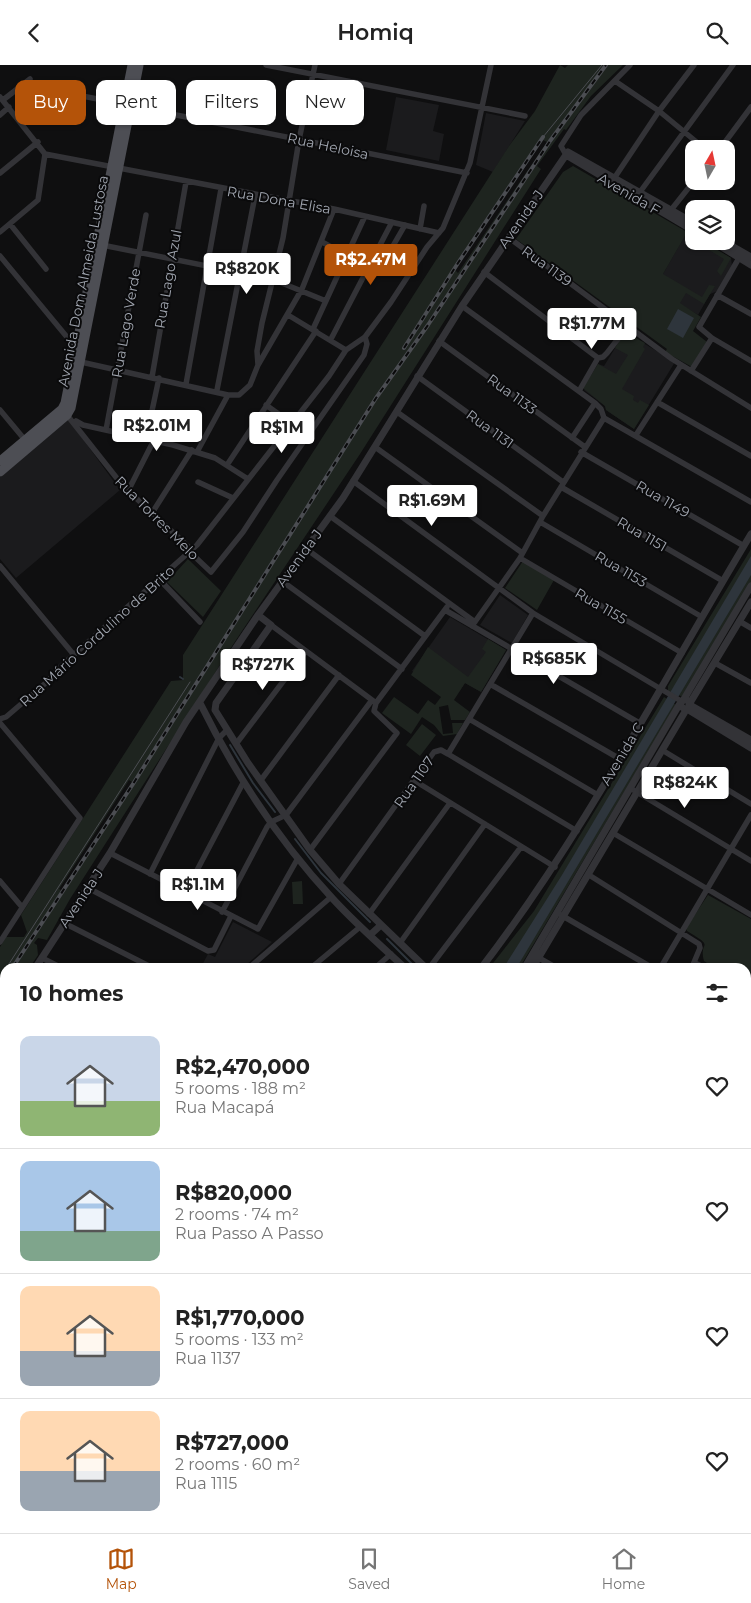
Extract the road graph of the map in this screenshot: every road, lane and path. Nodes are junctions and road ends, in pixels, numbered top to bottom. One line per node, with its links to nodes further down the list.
1 (132, 65): 11 (main road, Avenida Dom Almeida Lustosa)
2 (139, 65): 12 (main road, Avenida Dom Almeida Lustosa)
3 (266, 65): 9 (street)
4 (315, 65): 9 (street)
5 (491, 65): 16 (street)
6 (630, 65): 13 (street)
7 (694, 65): 17 (street)
8 (733, 65): 23 (street)
9 (314, 75): 16 (street); 24 (street)
10 (30, 79): 14 (street)
11 (130, 80)
12 (134, 80)
13 (614, 81): 17 (street); 28 (street)
14 (2, 98): 15 (street)
15 (9, 107): 19 (street); 27 (street)
16 (483, 107): 21 (street); 32 (street)
17 (659, 111): 23 (street); 33 (street)
18 (750, 111): 26 (street)
19 (0, 115)
20 (176, 115): 24 (street, Rua Heloisa)
21 (525, 116)
22 (124, 125): 30 (main road, Avenida Dom Almeida Lustosa)
23 (684, 131): 25 (street); 37 (street)
24 (299, 140): 32 (street, Rua Heloisa); 39 (street)
25 (694, 140)
26 (727, 140)
27 (38, 142): 29 (street); 31 (street)
28 (565, 151): 33 (street, Avenida F); 40 (street, Avenida F); 54 (street, Avenida J)
29 (45, 154): 30 (street, Rua Dona Elisa); 48 (street)
30 (116, 169): 34 (street, Rua Dona Elisa); 56 (main road, Avenida Dom Almeida Lustosa)
31 (0, 173)
32 (467, 173): 53 (street)
33 (614, 177): 37 (street, Avenida F)
34 (186, 182): 35 (street, Rua Dona Elisa); 64 (street, Rua Lago Azul)
35 (221, 189): 38 (street, Rua Dona Elisa); 66 (street)
36 (687, 190): 43 (street)
37 (640, 192): 40 (street, Avenida F)
38 (255, 196): 39 (street, Rua Dona Elisa); 70 (street)
39 (289, 201): 42 (street, Rua Dona Elisa); 71 (street)
40 (653, 203): 43 (street, Avenida F); 50 (street, Avenida F)
41 (424, 206): 51 (street)
42 (334, 209): 45 (street, Rua Dona Elisa); 55 (street)
43 (671, 210): 46 (street, Avenida F)
44 (146, 215): 59 (street, Rua Lago Verde)
45 (365, 216): 47 (street, Rua Dona Elisa); 60 (street)
46 (685, 218)
47 (392, 222): 49 (street, Rua Dona Elisa); 68 (street)
48 (10, 224): 52 (street); 67 (street)
49 (405, 225): 51 (street, Rua Dona Elisa); 68 (street)
50 (685, 225)
51 (420, 229): 53 (street, Rua Dona Elisa)
52 (0, 232)
53 (439, 233): 81 (street)
54 (508, 237): 69 (street, Avenida J); 78 (street, Rua 1139)
55 (322, 242): 60 (street); 72 (street)
56 (101, 244): 59 (street); 80 (main road, Avenida Dom Almeida Lustosa)
57 (735, 248): 62 (street)
58 (726, 250): 63 (street)
59 (138, 253): 64 (street); 92 (street, Rua Lago Verde)
60 (346, 255): 68 (street); 74 (street)
61 (0, 256): 85 (street)
62 (751, 257)
63 (739, 258): 65 (street); 73 (street)
64 (171, 259): 66 (street); 94 (street, Rua Lago Azul)
65 (751, 265)
66 (206, 266): 70 (street); 97 (street)
67 (46, 269)
68 (368, 269): 83 (street)
69 (484, 272): 75 (street, Avenida J); 87 (street)
70 (241, 273): 71 (street); 98 (street)
71 (272, 279): 72 (street); 90 (street)
72 (302, 289): 74 (street); 77 (street)
73 (717, 295): 76 (street); 82 (street)
74 (326, 301): 79 (street)
75 (462, 306): 84 (street, Avenida J); 99 (street)
76 (751, 314)
77 (288, 315): 79 (street); 90 (street)
78 (628, 326): 87 (street); 91 (street, Rua 1139)
79 (314, 330): 83 (street); 103 (street)
80 (83, 333): 85 (main road, Avenida Dom Almeida Lustosa); 89 (main road, Avenida Dom Almeida Lustosa)
81 (365, 337): 86 (street, Rua Mário Cordulino de Brito); 111 (street)
82 (712, 338): 88 (street); 93 (street)
83 (331, 339): 86 (street)
84 (439, 341): 95 (street, Avenida J); 113 (street, Rua 1133)
85 (76, 348): 115 (main road, Avenida Dom Almeida Lustosa)
86 (346, 350): 109 (street, Rua Mário Cordulino de Brito)
87 (598, 358): 99 (street)
88 (751, 361)
89 (80, 362): 92 (street); 107 (main road, Avenida Dom Almeida Lustosa)
90 (258, 365): 100 (street)
91 (682, 365): 93 (street, Rua 1139); 101 (street)
92 (118, 369): 94 (street); 110 (street, Rua Lago Verde)
93 (691, 371): 104 (street, Rua 1139)
94 (152, 377): 96 (street)
95 (416, 377): 106 (street, Avenida J); 127 (street, Rua 1131)
96 (159, 378): 97 (street); 114 (street)
97 (186, 384): 98 (street)
98 (217, 391): 100 (street)
99 (579, 391): 102 (street)
100 (228, 395): 119 (street)
101 (657, 402): 112 (street); 120 (street)
102 (594, 403): 108 (street); 113 (street)
103 (266, 405): 109 (street); 122 (street)
104 (751, 408)
105 (0, 410): 115 (street)
106 (397, 412): 117 (street, Avenida J); 133 (street, Rua 1153)
107 (70, 417): 110 (street); 123 (main road); 128 (street, Rua Torres Melo)
108 (604, 418): 112 (street); 118 (street)
109 (292, 423): 111 (street); 124 (street, Rua Mário Cordulino de Brito)
110 (106, 430): 114 (street)
111 (308, 435): 137 (street, Rua Torres Melo)
112 (636, 435): 130 (street)
113 (572, 437): 118 (street, Rua 1133)
114 (146, 439): 116 (street)
115 (25, 440): 121 (main road, Avenida Dom Almeida Lustosa)
116 (154, 441): 119 (street); 128 (street)
117 (374, 447): 125 (street, Avenida J); 138 (street, Rua 1155)
118 (583, 450): 127 (street); 135 (street, Rua 1149)
119 (194, 451): 122 (street); 131 (street)
120 (751, 455)
121 (0, 461)
122 (227, 465): 124 (street)
123 (0, 472)
124 (248, 479): 129 (street, Rua Mário Cordulino de Brito)
125 (353, 481): 132 (street, Avenida J); 144 (street)
126 (198, 482): 129 (street)
127 (562, 485): 133 (street); 142 (street, Rua 1151)
128 (128, 491): 131 (street, Rua Torres Melo)
129 (233, 498): 137 (street, Rua Mário Cordulino de Brito)
130 (751, 502)
131 (152, 513): 137 (street, Rua Torres Melo)
132 (330, 516): 136 (street, Avenida J); 146 (street)
133 (541, 519): 138 (street); 150 (street, Rua 1153)
134 (751, 534): 135 (street, Avenida C)
135 (744, 546): 142 (street, Avenida C)
136 (305, 548): 141 (street, Avenida J); 156 (street)
137 (192, 550): 140 (street, Rua Mário Cordulino de Brito)
138 (521, 555): 144 (street); 159 (street, Rua 1155)
139 (0, 566): 160 (street)
140 (160, 580): 152 (street); 160 (street, Rua Mário Cordulino de Brito)
141 (282, 581): 149 (street, Avenida J); 162 (street)
142 (723, 581): 150 (street, Avenida C)
143 (751, 586): 169 (street, Avenida C)
144 (498, 588): 148 (street); 153 (street)
145 (751, 601): 151 (street, Avenida C)
146 (449, 603): 147 (street); 153 (street)
147 (445, 610): 153 (street); 156 (street)
148 (533, 613): 157 (street, Rua 1107); 166 (street)
149 (258, 615): 154 (street); 168 (street, Avenida J)
150 (702, 617): 159 (street, Avenida C)
151 (739, 621): 155 (street); 161 (street, Avenida C)
152 (200, 622)
153 (474, 624): 157 (street)
154 (271, 625): 158 (street); 174 (street)
155 (751, 628)
156 (425, 637): 162 (street)
157 (511, 648): 165 (street, Rua 1107); 173 (street)
158 (306, 651): 163 (street); 177 (street)
159 (682, 653): 166 (street, Avenida C)
160 (74, 655): 170 (street, Rua Mário Cordulino de Brito)
161 (715, 663): 164 (street); 169 (street, Avenida C)
162 (402, 669): 167 (street)
163 (339, 675): 167 (street); 182 (street)
164 (751, 683)
165 (490, 684): 171 (street, Rua 1107); 181 (street)
166 (664, 691): 169 (street); 173 (street, Avenida C)
167 (374, 701): 190 (street); 198 (street)
168 (200, 703): 175 (street); 199 (street, Avenida J)
169 (684, 704): 176 (street); 178 (street); 179 (street, Avenida C); 185 (street, Avenida C)
170 (0, 719)
171 (469, 719): 180 (street, Rua 1107); 187 (street)
172 (0, 723): 211 (street)
173 (641, 724): 181 (street, Avenida C)
174 (227, 730): 175 (street); 177 (street)
175 (220, 738): 184 (street); 203 (street)
176 (751, 740)
177 (236, 744): 182 (street)
178 (751, 748)
179 (662, 750): 186 (street, Avenida C); 189 (street)
180 (448, 754): 183 (street, Rua 1107); 194 (street)
181 (620, 759): 187 (street, Avenida C)
182 (261, 781): 190 (street)
183 (415, 781): 188 (street); 206 (street, Rua 1107)
184 (243, 783): 192 (street); 209 (street)
185 (630, 788): 186 (street); 214 (street, Avenida C)
186 (637, 792): 195 (street, Avenida C); 197 (street)
187 (598, 795): 194 (street, Avenida C)
188 (450, 803): 193 (street); 213 (street)
189 (751, 804)
190 (286, 815): 192 (street); 198 (street)
191 (751, 815): 197 (street)
192 (271, 823): 200 (street); 212 (street)
193 (485, 824): 196 (street); 224 (street)
194 (577, 831): 202 (street, Avenida C)
195 (613, 833): 204 (street, Avenida C); 208 (street)
196 (520, 847): 202 (street); 236 (street)
197 (730, 848): 201 (street); 208 (street)
198 (310, 850): 206 (street)
199 (110, 853): 203 (street); 207 (street, Avenida J)
200 (298, 858): 210 (street); 216 (street)
201 (751, 861)
202 (555, 867): 237 (street, Avenida C)
203 (150, 875): 209 (street)
204 (589, 875): 217 (street, Avenida C); 221 (street)
205 (0, 881): 211 (street)
206 (340, 884): 213 (street)
207 (88, 888): 216 (street); 218 (street, Avenida J)
208 (707, 889): 215 (street); 221 (street)
209 (186, 893): 212 (street)
210 (331, 897): 220 (street); 231 (street)
211 (22, 907): 223 (street)
212 (222, 912): 216 (street)
213 (368, 913): 219 (street)
214 (557, 913): 217 (street); 226 (street, Avenida C)
215 (751, 915)
216 (231, 916)
217 (564, 917): 226 (street, Avenida C); 241 (street)
218 (64, 923): 227 (street, Avenida J); 230 (street)
219 (382, 925): 222 (street); 224 (street)
220 (360, 927): 222 (street); 232 (street)
221 (681, 932): 242 (street); 243 (street)
222 (370, 935): 225 (street)
223 (0, 942)
224 (400, 943): 235 (street)
225 (391, 955): 233 (street); 234 (street)
226 (536, 955): 238 (street, Avenida C); 239 (street, Avenida C); 240 (street)
227 (42, 958): 228 (street, Avenida J); 229 (street)
228 (39, 963)
229 (52, 963)
230 (143, 963)
231 (255, 963)
232 (317, 963)
233 (381, 963)
234 (400, 963)
235 (421, 963)
236 (433, 963)
237 (485, 963)
238 (529, 963)
239 (534, 963)
240 (549, 963)
241 (644, 963)
242 (663, 963)
243 (695, 963)

